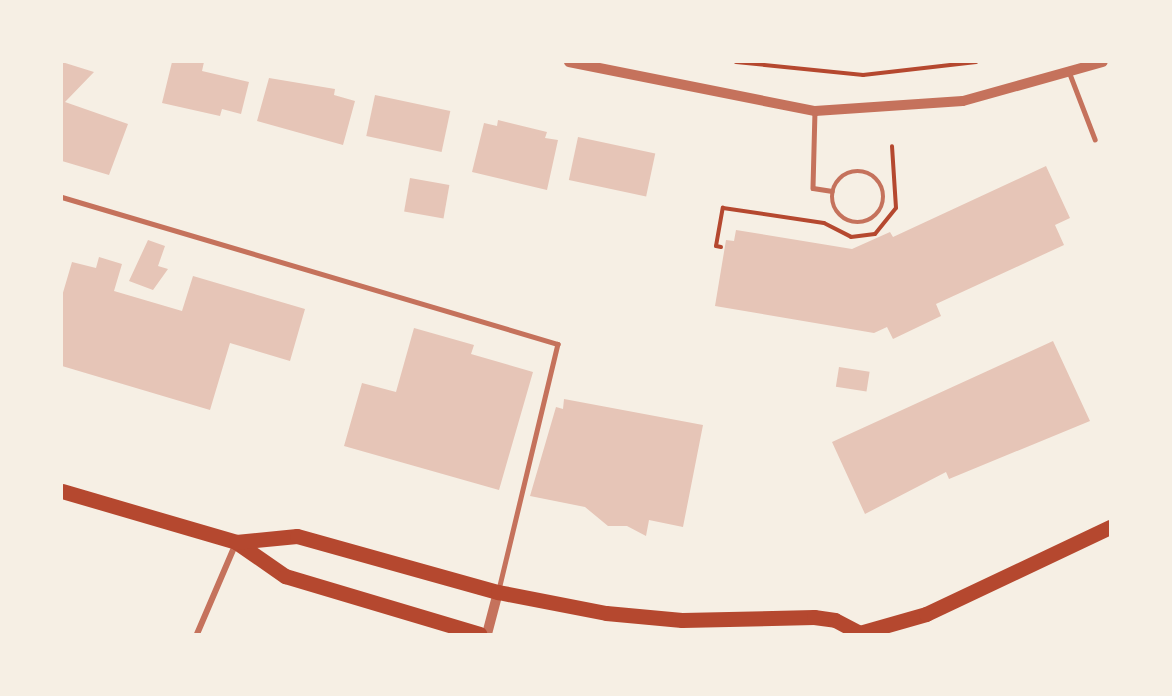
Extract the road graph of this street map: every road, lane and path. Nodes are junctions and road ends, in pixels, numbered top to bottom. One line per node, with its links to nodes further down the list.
1 (569, 62): 6 (street)
2 (736, 62): 3 (path)
3 (976, 62)
4 (1103, 62): 5 (street)
5 (1070, 74): 6 (street); 7 (lane)
6 (815, 111): 9 (lane)
7 (1095, 139)
8 (892, 146): 11 (path)
9 (832, 191): 9 (lane)
10 (62, 197): 15 (lane)
11 (721, 247)
12 (62, 491): 14 (main road)
13 (1110, 526): 19 (main road)
14 (236, 542): 15 (main road); 16 (street); 17 (main road)
15 (498, 592): 18 (street); 19 (main road)
16 (197, 634)
17 (480, 634)
18 (487, 634)
19 (857, 634)

